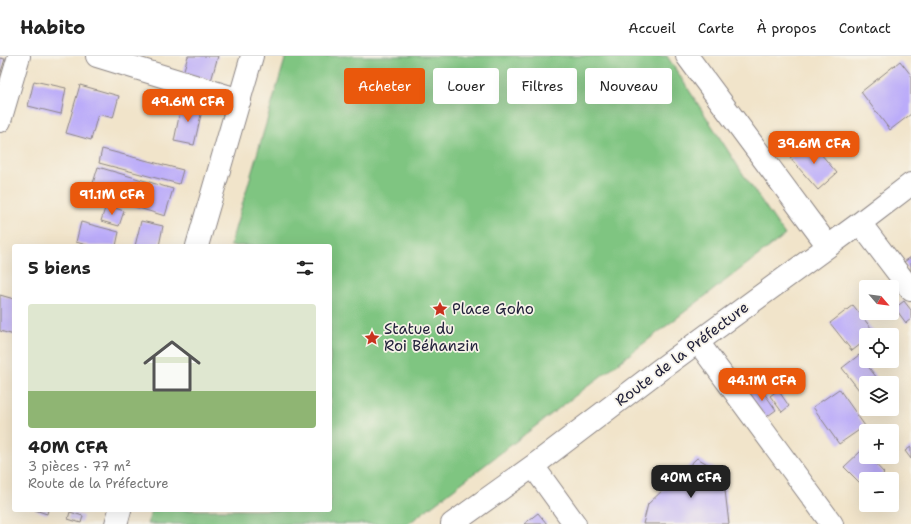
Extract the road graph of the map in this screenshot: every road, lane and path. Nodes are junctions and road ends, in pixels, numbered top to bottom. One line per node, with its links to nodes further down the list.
1 (19, 56): 6 (street)
2 (96, 56): 5 (street)
3 (252, 56): 5 (street)
4 (688, 56): 10 (street)
5 (240, 100): 9 (street)
6 (0, 121)
7 (911, 184): 8 (street, Route de la Préfecture)
8 (860, 223): 10 (street, Route de la Préfecture); 11 (street)
9 (198, 244)
10 (828, 246): 12 (street, Route de la Préfecture)
11 (911, 290)
12 (698, 342): 13 (street, Route de la Préfecture); 18 (street)
13 (533, 466): 16 (street, Route de la Préfecture); 17 (street)
14 (119, 512): 15 (street)
15 (116, 524)
16 (452, 524)
17 (575, 524)
18 (832, 524)

